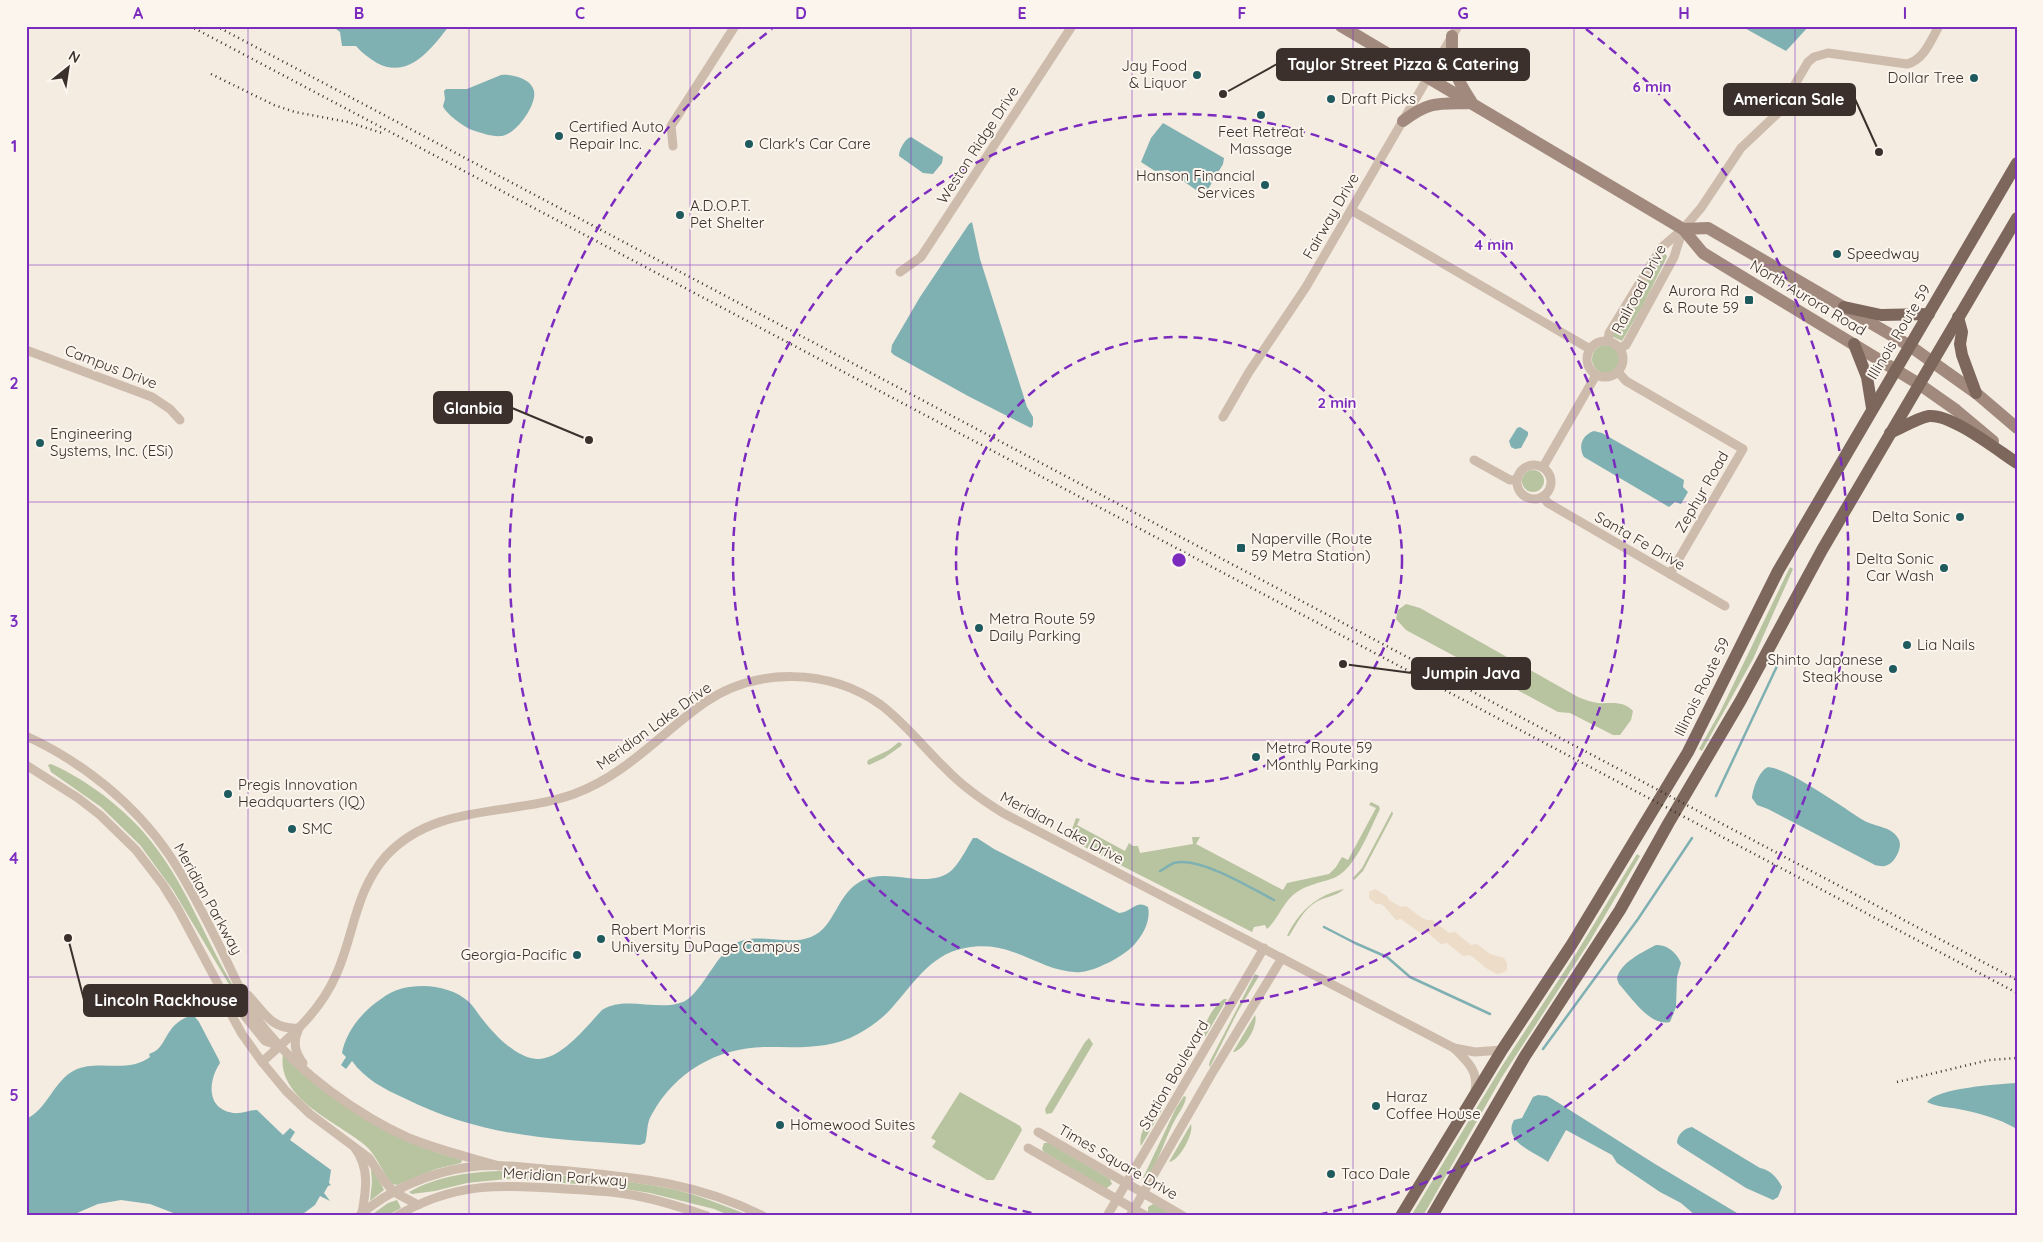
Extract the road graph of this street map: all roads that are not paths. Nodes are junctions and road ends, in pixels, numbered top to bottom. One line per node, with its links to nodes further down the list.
1 (735, 26): 9 (street)
2 (1072, 26): 14 (street, Weston Ridge Drive)
3 (1341, 26): 6 (main road, North Aurora Road)
4 (1939, 26): 13 (street)
5 (1455, 31): 6 (street, Fairway Drive); 7 (main road)
6 (1428, 77): 7 (main road, North Aurora Road); 8 (street, Fairway Drive)
7 (1472, 103): 8 (main road); 13 (main road, North Aurora Road)
8 (1403, 121): 11 (street, Fairway Drive)
9 (673, 146)
10 (2017, 163): 16 (main road, Illinois Route 59)
11 (1351, 210): 22 (street); 31 (street, Fairway Drive)
12 (2017, 218): 17 (main road)
13 (1683, 229): 15 (main road, North Aurora Road); 18 (street, Railroad Drive); 19 (main road, North Aurora Road); 21 (street, Railroad Drive)
14 (900, 272)
15 (1844, 306): 16 (main road); 20 (main road, North Aurora Road)
16 (1928, 314): 20 (main road, Illinois Route 59)
17 (1958, 317): 24 (main road); 29 (main road)
18 (1608, 341): 21 (street); 22 (street)
19 (1854, 344): 25 (main road, North Aurora Road); 30 (main road)
20 (1910, 346): 24 (main road, North Aurora Road); 25 (main road, Illinois Route 59)
21 (1619, 348): 26 (street)
22 (1590, 349): 27 (street)
23 (26, 350): 32 (street, Campus Drive)
24 (1933, 361): 28 (main road); 29 (main road, North Aurora Road)
25 (1896, 370): 28 (main road, North Aurora Road); 30 (main road, Illinois Route 59)
26 (1618, 372): 27 (street); 40 (street, Zephyr Road)
27 (1596, 375): 37 (street)
28 (1919, 384): 34 (main road); 36 (main road, North Aurora Road)
29 (1976, 393): 33 (main road, North Aurora Road)
30 (1872, 408): 51 (main road, Illinois Route 59)
31 (1223, 417)
32 (180, 420)
33 (2017, 428)
34 (1890, 433): 36 (main road); 73 (main road)
35 (1474, 460): 38 (street)
36 (2017, 462)
37 (1543, 467): 38 (street); 39 (street)
38 (1517, 480): 39 (street)
39 (1543, 497): 40 (street, Santa Fe Drive)
40 (1670, 574): 41 (street, Santa Fe Drive)
41 (1725, 606)
42 (26, 736): 46 (street, Meridian Parkway)
43 (26, 765): 47 (street, Meridian Parkway)
44 (1264, 948): 45 (street, Meridian Lake Drive); 48 (street, Meridian Lake Drive); 59 (street, Station Boulevard)
45 (1282, 958): 50 (street, Meridian Lake Drive); 61 (street)
46 (242, 990): 48 (street, Meridian Parkway); 49 (street, Meridian Parkway)
47 (224, 995): 49 (street, Meridian Parkway); 52 (street, Meridian Parkway)
48 (299, 1028): 49 (street, Meridian Lake Drive); 53 (street, Meridian Parkway)
49 (280, 1046): 52 (street, Meridian Lake Drive); 53 (street, Meridian Parkway)
50 (1454, 1048): 51 (street, Meridian Lake Drive); 54 (street, Meridian Lake Drive)
51 (1502, 1050): 54 (main road, Illinois Route 59)
52 (262, 1062): 56 (street, Meridian Parkway)
53 (320, 1081): 58 (street, Meridian Parkway)
54 (1474, 1096): 72 (main road, Illinois Route 59)
55 (1038, 1132): 59 (street, Times Square Drive)
56 (351, 1142): 60 (street, Meridian Parkway); 65 (street)
57 (1028, 1148): 62 (street)
58 (499, 1166): 60 (street, Meridian Parkway); 68 (street, Meridian Parkway)
59 (1127, 1183): 61 (street, Times Square Drive); 62 (street, Station Boulevard)
60 (394, 1192): 63 (street, Meridian Parkway); 65 (street, Meridian Parkway)
61 (1144, 1192): 64 (street); 71 (street, Times Square Drive)
62 (1117, 1199): 64 (street); 69 (street, Station Boulevard)
63 (418, 1205): 66 (street); 67 (street, Meridian Parkway)
64 (1132, 1212): 70 (street)
65 (361, 1214)
66 (397, 1216)
67 (707, 1216)
68 (763, 1216)
69 (1107, 1216)
70 (1146, 1216)
71 (1183, 1216)
72 (1401, 1216)
73 (1432, 1216)

